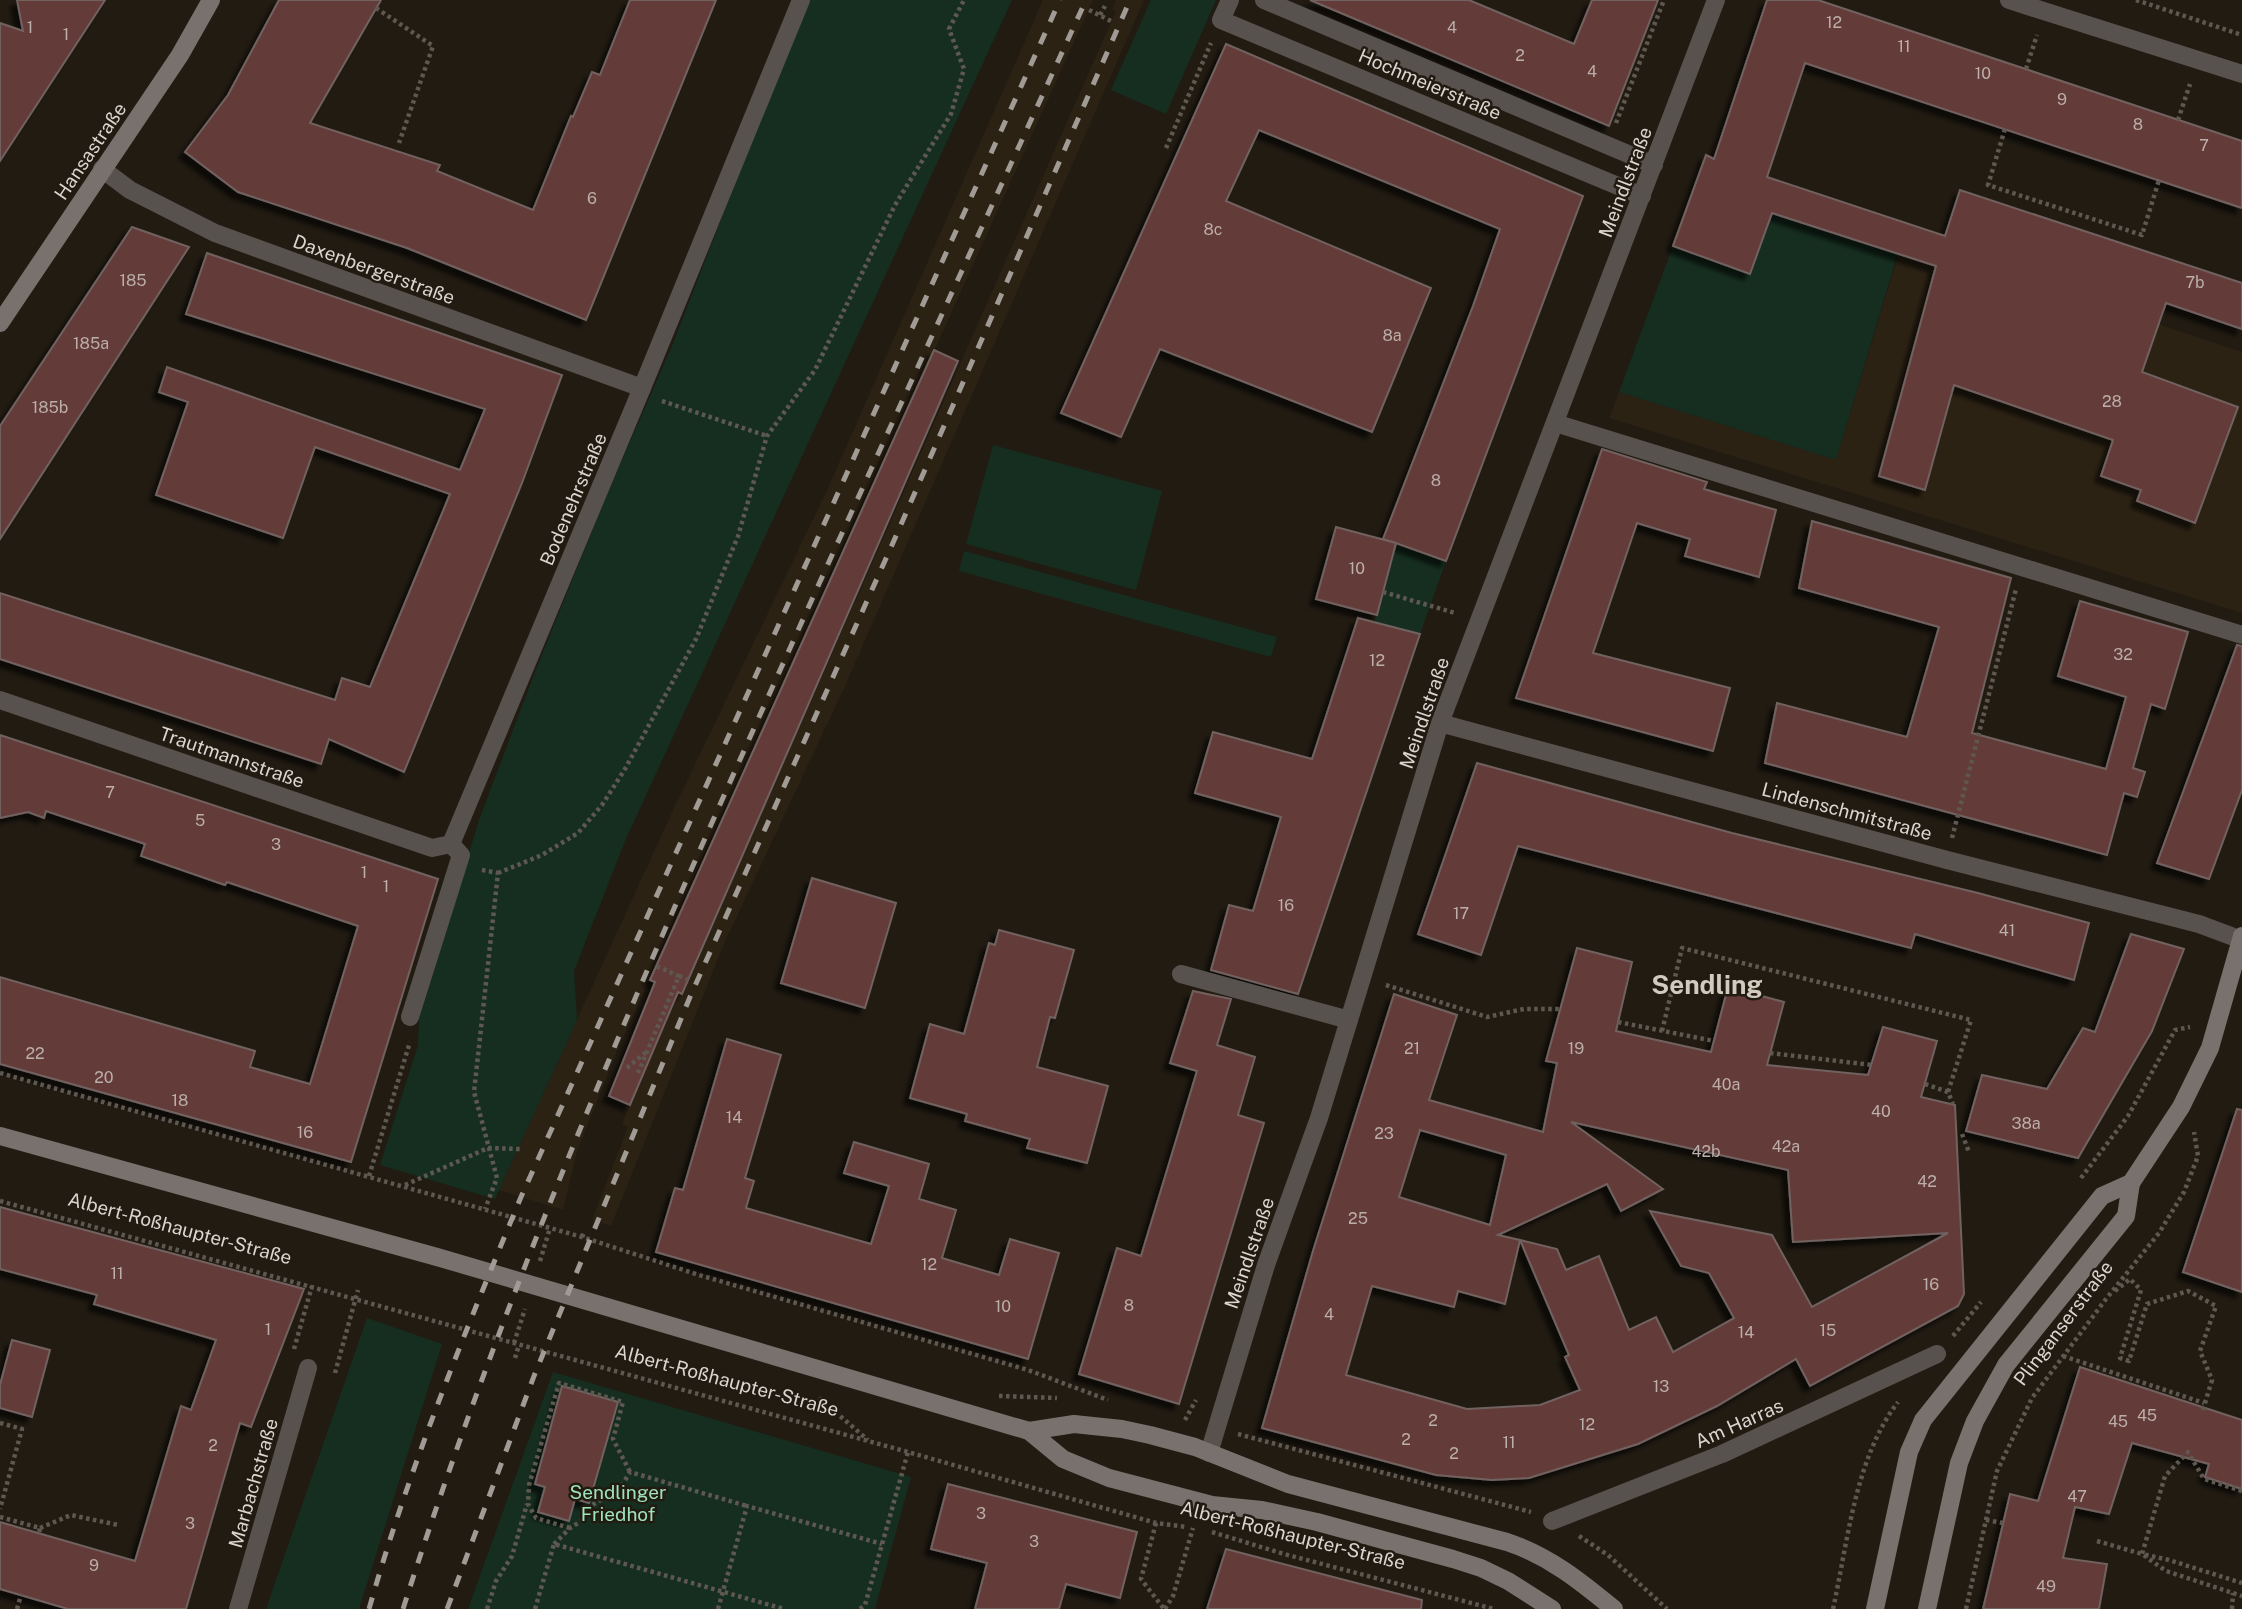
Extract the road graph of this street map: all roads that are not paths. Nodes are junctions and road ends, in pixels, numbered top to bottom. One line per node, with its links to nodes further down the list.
1 (211, 0): 9 (main road, Hansastraße)
2 (801, 0): 12 (street, Bodenehrstraße)
3 (1230, 0): 10 (street, Hochmeierstraße)
4 (1264, 0): 8 (street, Hochmeierstraße)
5 (1716, 0): 8 (street, Meindlstraße)
6 (2009, 0): 7 (street)
7 (2242, 74)
8 (1654, 165): 10 (street, Meindlstraße)
9 (102, 169): 11 (main road, Hansastraße); 12 (street, Daxenbergerstraße)
10 (1642, 196): 13 (street, Meindlstraße)
11 (0, 323)
12 (642, 388): 17 (street, Bodenehrstraße)
13 (1555, 424): 14 (street); 16 (street, Meindlstraße)
14 (2242, 635)
15 (0, 700): 17 (street, Trautmannstraße)
16 (1440, 723): 18 (street, Lindenschmitstraße); 21 (street, Meindlstraße)
17 (451, 844): 20 (street)
18 (2242, 938): 23 (main road, Plinganserstraße)
19 (1181, 974): 21 (street)
20 (410, 1017)
21 (1349, 1020): 27 (street, Meindlstraße)
22 (0, 1136): 26 (main road, Albert-Roßhaupter-Straße)
23 (2131, 1183): 32 (main road, Plinganserstraße); 33 (main road, Plinganserstraße)
24 (1937, 1354): 28 (street, Am Harras)
25 (308, 1368): 29 (street, Marbachstraße)
26 (1029, 1431): 27 (main road, Albert-Roßhaupter-Straße); 30 (main road, Albert-Roßhaupter-Straße)
27 (1209, 1453): 31 (main road, Albert-Roßhaupter-Straße)
28 (1552, 1521)
29 (237, 1609)
30 (1552, 1609)
31 (1614, 1609)
32 (1875, 1609)
33 (1927, 1609)

